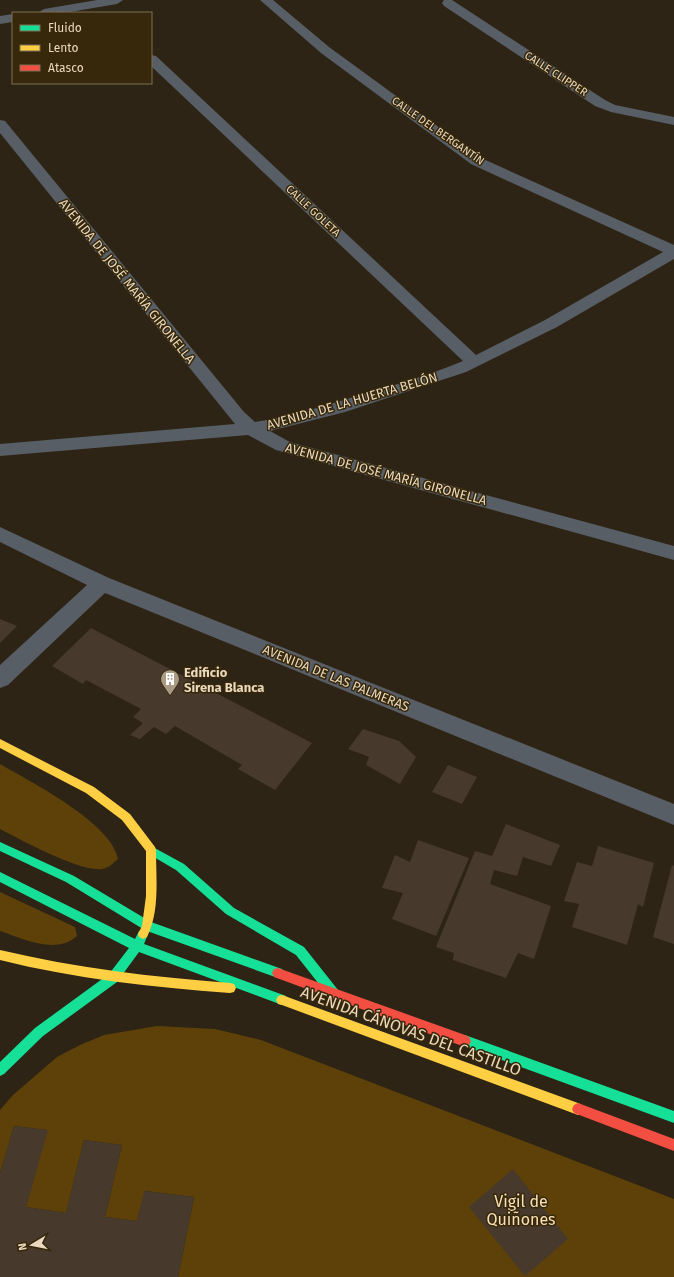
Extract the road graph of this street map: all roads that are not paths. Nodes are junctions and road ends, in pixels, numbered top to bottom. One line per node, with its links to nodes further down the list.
1 (117, 0): 4 (street)
2 (266, 0): 11 (street, CALLE DEL BERGANTÍN)
3 (448, 3): 9 (street, CALLE CLIPPER)
4 (97, 9): 5 (street)
5 (57, 12)
6 (12, 18): 7 (street)
7 (0, 20)
8 (152, 60): 12 (street, CALLE GOLETA)
9 (674, 121)
10 (0, 124): 13 (street, AVENIDA DE JOSÉ MARÍA GIRONELLA)
11 (674, 251): 12 (street, AVENIDA DE LA HUERTA BELÓN)
12 (474, 362): 13 (street, AVENIDA DE LA HUERTA BELÓN)
13 (251, 429): 14 (street, AVENIDA DE LA HUERTA BELÓN); 16 (street, AVENIDA DE JOSÉ MARÍA GIRONELLA)
14 (0, 450)
15 (0, 534): 17 (street, AVENIDA DE LAS PALMERAS)
16 (674, 553)
17 (102, 583): 18 (street); 20 (street, AVENIDA DE LAS PALMERAS)
18 (0, 679)
19 (0, 743): 22 (main road)
20 (674, 815)
21 (0, 846): 24 (main road, AVENIDA CÁNOVAS DEL CASTILLO)
22 (151, 850): 24 (main road); 29 (main road)
23 (0, 877): 25 (main road, AVENIDA CÁNOVAS DEL CASTILLO)
24 (147, 926): 25 (main road); 29 (main road, AVENIDA CÁNOVAS DEL CASTILLO)
25 (137, 946): 27 (main road); 28 (main road, AVENIDA CÁNOVAS DEL CASTILLO)
26 (0, 955): 27 (main road)
27 (112, 978): 28 (main road); 30 (main road)
28 (258, 991): 32 (main road, AVENIDA CÁNOVAS DEL CASTILLO)
29 (334, 994): 31 (main road, AVENIDA CÁNOVAS DEL CASTILLO)
30 (0, 1070)
31 (674, 1117)
32 (674, 1145)

